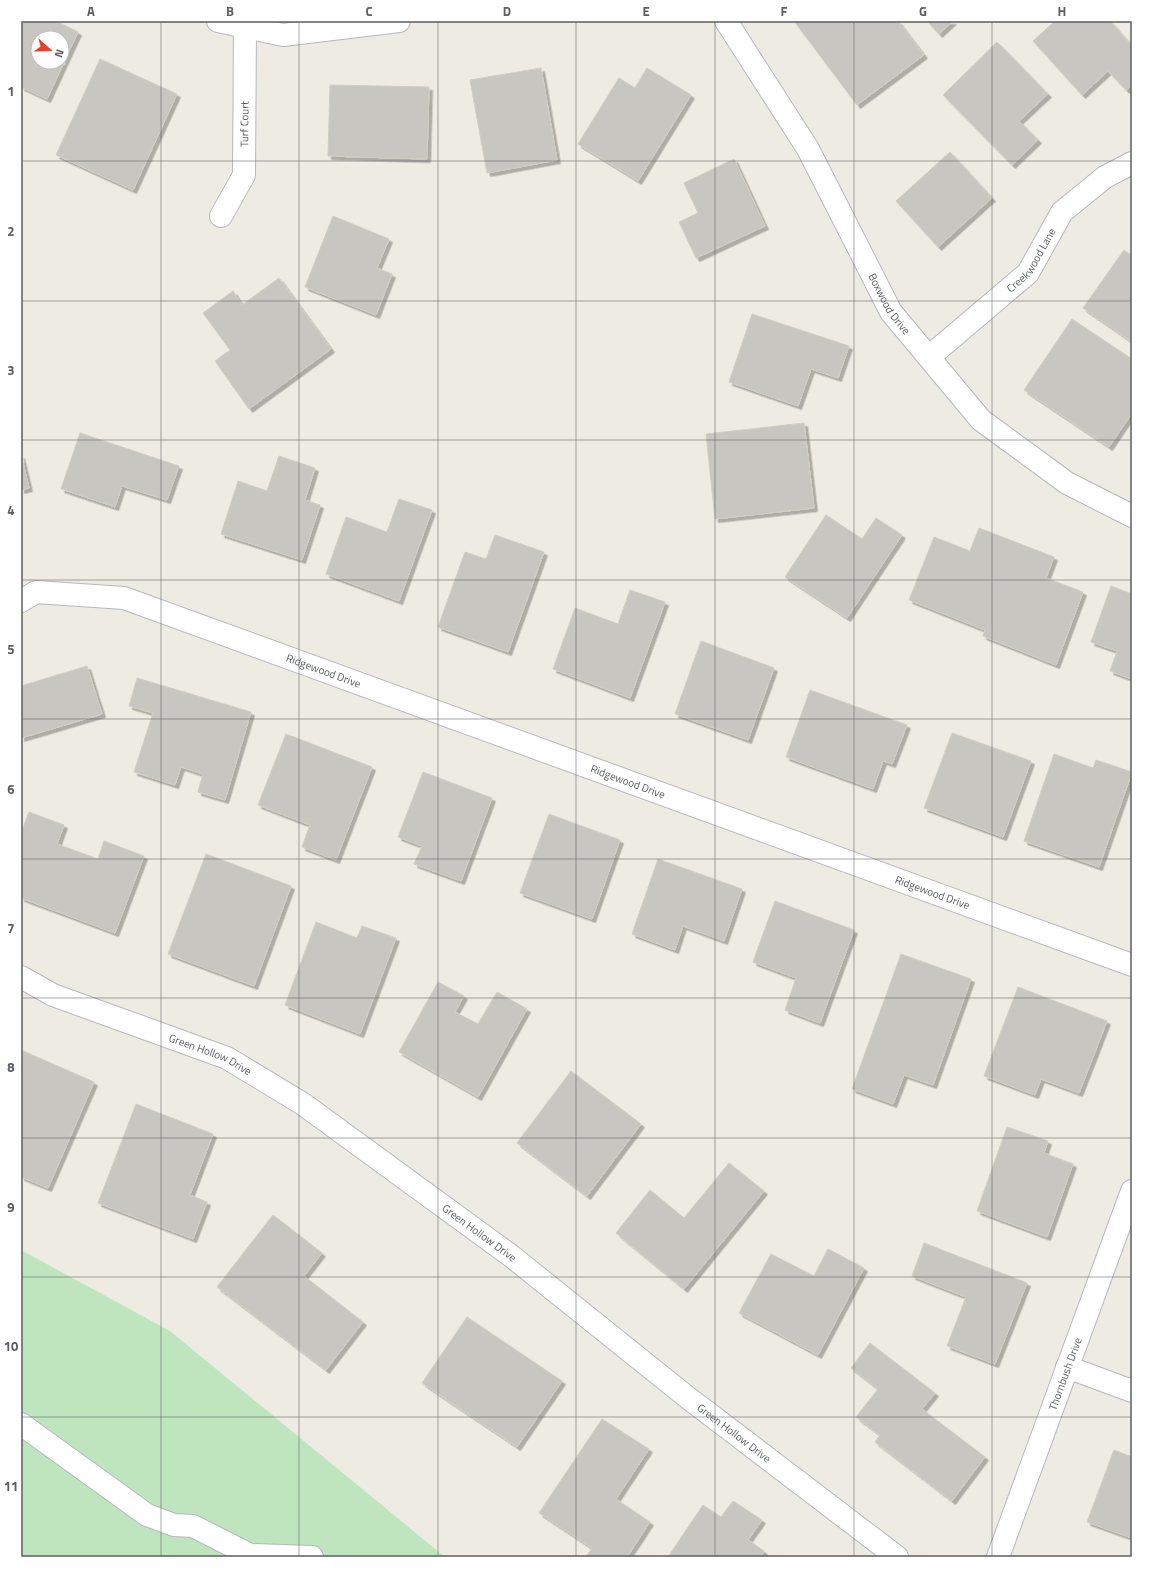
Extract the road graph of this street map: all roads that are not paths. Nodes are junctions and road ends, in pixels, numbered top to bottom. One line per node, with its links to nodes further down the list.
1 (218, 21): 4 (street)
2 (399, 21): 4 (street)
3 (726, 21): 7 (street, Boxwood Drive)
4 (244, 27): 6 (street, Turf Court)
5 (1132, 163): 7 (street, Creekwood Lane)
6 (221, 216)
7 (929, 358): 8 (street, Boxwood Drive)
8 (1132, 516)
9 (21, 601): 10 (street, Ridgewood Drive)
10 (1132, 965)
11 (21, 977): 17 (street, Green Hollow Drive)
12 (1132, 1191): 13 (street, Thornbush Drive)
13 (1067, 1367): 14 (street); 18 (street, Thornbush Drive)
14 (1132, 1391)
15 (21, 1424): 16 (street)
16 (312, 1557)
17 (897, 1557)
18 (998, 1557)

